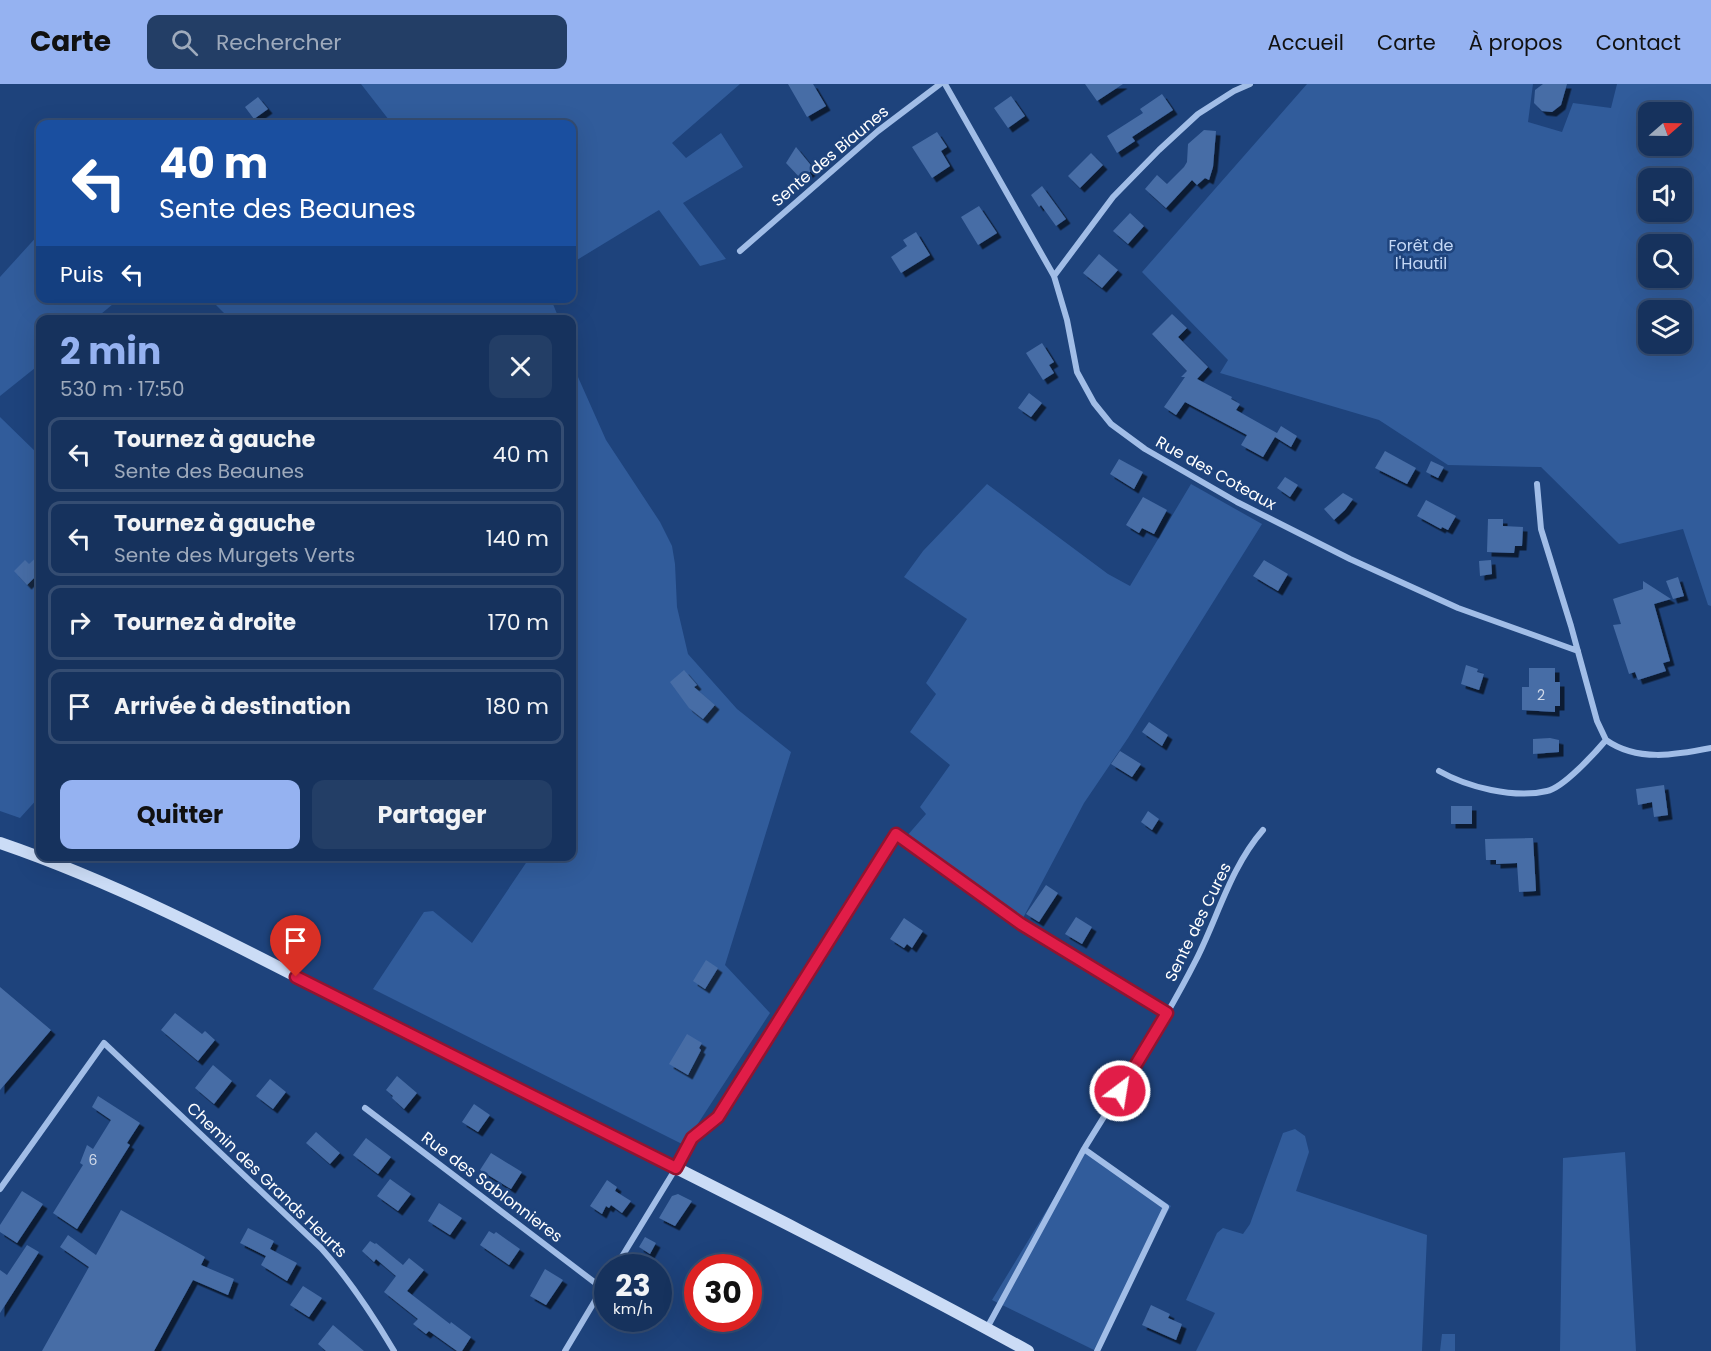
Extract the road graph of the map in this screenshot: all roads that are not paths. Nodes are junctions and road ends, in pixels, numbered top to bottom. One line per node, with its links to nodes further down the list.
1 (942, 84): 3 (street, Sente des Biaunes); 4 (street, Rue des Coteaux)
2 (1250, 84): 4 (street)
3 (740, 251)
4 (1054, 276): 6 (street, Rue des Coteaux)
5 (1537, 484): 6 (street)
6 (1578, 651): 7 (street)
7 (1606, 740): 8 (street); 9 (street)
8 (1711, 748)
9 (1439, 771)
10 (1263, 831): 14 (street, Sente des Cures)
11 (0, 843): 12 (main road)
12 (36, 856)
13 (49, 861): 17 (main road)
14 (1167, 1013): 16 (street, Sente des Cures); 17 (street)
15 (365, 1108): 20 (street, Rue des Sablonnieres)
16 (1084, 1149): 22 (street, Sente des Cures); 26 (street)
17 (676, 1168): 19 (street); 22 (main road)
18 (0, 1190): 23 (street, Chemin des Grands Heurts)
19 (624, 1254)
20 (594, 1282)
21 (594, 1302): 24 (street)
22 (987, 1328): 25 (main road)
23 (394, 1351)
24 (566, 1351)
25 (1028, 1351)
26 (1097, 1351)

